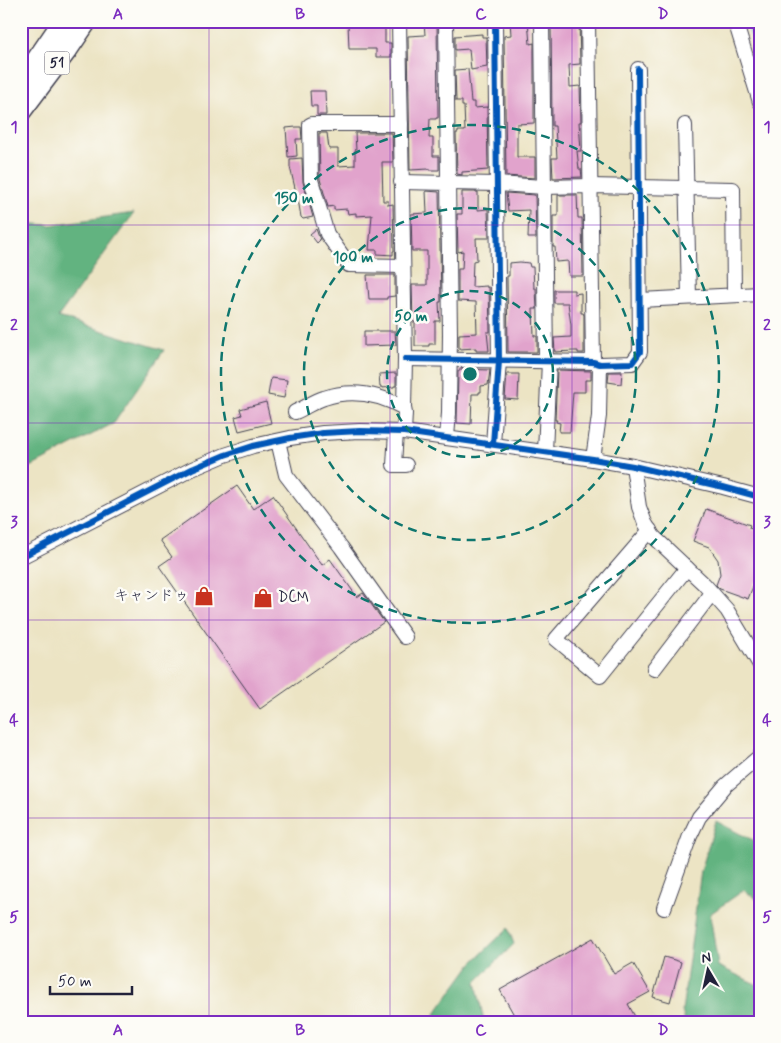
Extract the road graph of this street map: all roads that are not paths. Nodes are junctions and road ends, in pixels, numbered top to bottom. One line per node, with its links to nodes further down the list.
1 (64, 21): 10 (highway, 51)
2 (86, 21): 10 (highway, 51)
3 (399, 21): 12 (street)
4 (446, 21): 15 (street)
5 (495, 21): 16 (street)
6 (542, 21): 18 (street)
7 (588, 21): 17 (street)
8 (735, 21): 11 (street)
9 (638, 69): 19 (street)
10 (23, 100)
11 (760, 102)
12 (401, 124): 14 (street); 21 (street)
13 (685, 125): 20 (street)
14 (401, 182): 15 (street); 21 (street)
15 (447, 183): 16 (street); 27 (street)
16 (497, 184): 18 (street); 28 (street)
17 (590, 186): 18 (street); 19 (street); 30 (street)
18 (544, 187): 29 (street)
19 (639, 187): 20 (street); 25 (street)
20 (686, 188): 23 (street); 24 (street)
21 (403, 266): 26 (street)
22 (760, 294): 23 (street)
23 (734, 295): 24 (street)
24 (689, 297): 25 (street)
25 (640, 300): 30 (street)
26 (405, 358): 27 (street); 31 (street)
27 (450, 359): 28 (street); 34 (street)
28 (499, 361): 29 (street); 36 (street)
29 (548, 361): 30 (street); 37 (street)
30 (597, 363): 38 (street)
31 (404, 408): 32 (street); 33 (street)
32 (296, 412)
33 (400, 432): 34 (street); 35 (street); 39 (street)
34 (447, 438): 36 (street)
35 (278, 441): 43 (street); 46 (street)
36 (493, 444): 37 (street)
37 (545, 452): 38 (street)
38 (593, 459): 40 (street)
39 (406, 465)
40 (633, 466): 41 (street); 42 (street)
41 (759, 495)
42 (650, 530): 44 (street); 44 (street)
43 (21, 557)
44 (687, 568): 45 (street)
45 (712, 593): 47 (street); 48 (street)
46 (405, 637)
47 (760, 665)
48 (654, 669)
49 (760, 756): 50 (street)
50 (664, 908)

